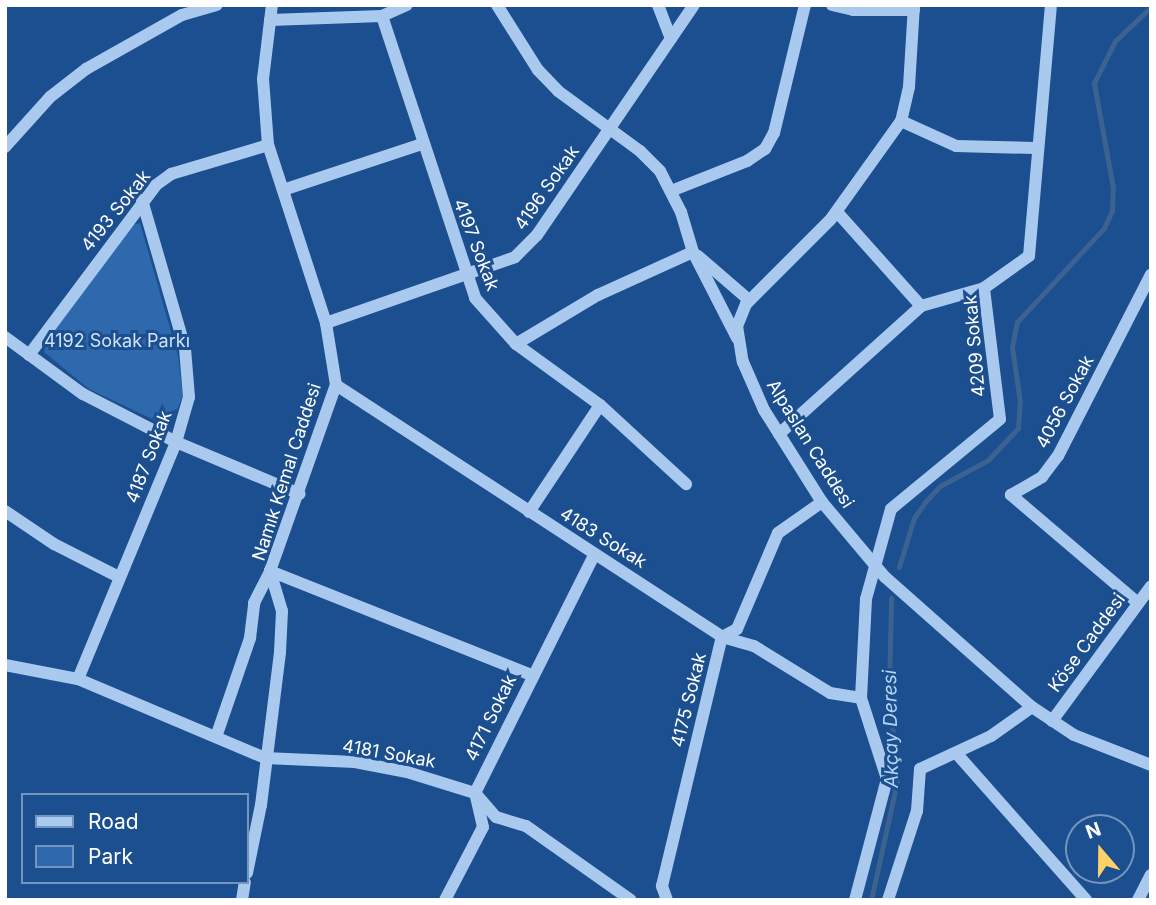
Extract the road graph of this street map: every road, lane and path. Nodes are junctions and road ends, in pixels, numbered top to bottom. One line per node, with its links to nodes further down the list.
1 (217, 5): 16 (street)
2 (272, 5): 12 (street, Namık Kemal Caddesi)
3 (407, 5): 11 (street)
4 (497, 5): 15 (street, Alpaslan Caddesi)
5 (658, 5): 13 (street)
6 (694, 5): 13 (street, 4196 Sokak)
7 (805, 5): 21 (street)
8 (832, 5): 10 (street)
9 (1051, 5): 19 (street, 4209 Sokak)
10 (914, 8): 14 (street)
11 (382, 16): 12 (street); 17 (street, 4197 Sokak)
12 (270, 20): 18 (street, Namık Kemal Caddesi)
13 (671, 39): 15 (street, 4196 Sokak)
14 (901, 121): 19 (street); 23 (street)
15 (609, 131): 21 (street, Alpaslan Caddesi); 26 (street, 4196 Sokak)
16 (7, 142)
17 (422, 144): 20 (street); 26 (street, 4197 Sokak)
18 (268, 145): 20 (street, Namık Kemal Caddesi); 22 (street, 4193 Sokak)
19 (1035, 148): 27 (street, 4209 Sokak)
20 (283, 190): 30 (street, Namık Kemal Caddesi)
21 (671, 191): 24 (street, Alpaslan Caddesi)
22 (142, 200): 34 (street, 4193 Sokak); 38 (street, 4187 Sokak)
23 (837, 212): 28 (street); 29 (street)
24 (693, 252): 28 (street); 32 (street, Alpaslan Caddesi); 33 (street)
25 (1151, 274): 49 (street, 4056 Sokak)
26 (466, 278): 30 (street, 4196 Sokak); 33 (street, 4197 Sokak)
27 (984, 288): 29 (street); 45 (street, 4209 Sokak)
28 (749, 300): 32 (street)
29 (921, 306): 37 (street)
30 (326, 323): 35 (street, Namık Kemal Caddesi)
31 (5, 337): 34 (street)
32 (737, 340): 37 (street, Alpaslan Caddesi)
33 (516, 344): 36 (street, 4197 Sokak)
34 (29, 355): 38 (street)
35 (336, 385): 40 (street, Namık Kemal Caddesi); 43 (street, 4183 Sokak)
36 (600, 405): 39 (street, 4197 Sokak); 43 (street)
37 (779, 434): 41 (street, Alpaslan Caddesi)
38 (176, 442): 40 (street); 47 (street, 4187 Sokak)
39 (686, 484)
40 (300, 494): 46 (street, Namık Kemal Caddesi)
41 (822, 502): 45 (street, Alpaslan Caddesi); 50 (street, 4175 Sokak)
42 (5, 511): 47 (street)
43 (529, 512): 44 (street, 4183 Sokak)
44 (594, 555): 50 (street, 4183 Sokak); 52 (street, 4171 Sokak)
45 (876, 567): 54 (street); 55 (street, Alpaslan Caddesi)
46 (271, 571): 52 (street); 57 (street); 59 (street, Namık Kemal Caddesi)
47 (119, 577): 53 (street, 4187 Sokak)
48 (1151, 586): 49 (street, Köse Caddesi)
49 (1138, 603): 56 (street, Köse Caddesi)
50 (722, 637): 54 (street, 4183 Sokak); 66 (street, 4175 Sokak)
51 (5, 665): 53 (street, 4181 Sokak)
52 (531, 676): 61 (street, 4171 Sokak)
53 (78, 679): 57 (street, 4181 Sokak)
54 (861, 698): 67 (street)
55 (1032, 707): 56 (street, Alpaslan Caddesi); 58 (street)
56 (1052, 721): 60 (street, Alpaslan Caddesi)
57 (216, 737): 59 (street, 4181 Sokak)
58 (957, 754): 68 (street); 69 (street)
59 (265, 758): 61 (street, 4181 Sokak); 62 (street, Namık Kemal Caddesi)
60 (1151, 765)
61 (475, 793): 64 (street); 65 (street, 4181 Sokak)
62 (248, 867)
63 (1151, 875): 70 (street)
64 (445, 900)
65 (631, 900)
66 (667, 900)
67 (855, 900)
68 (888, 900)
69 (1086, 900)
70 (1138, 900)

